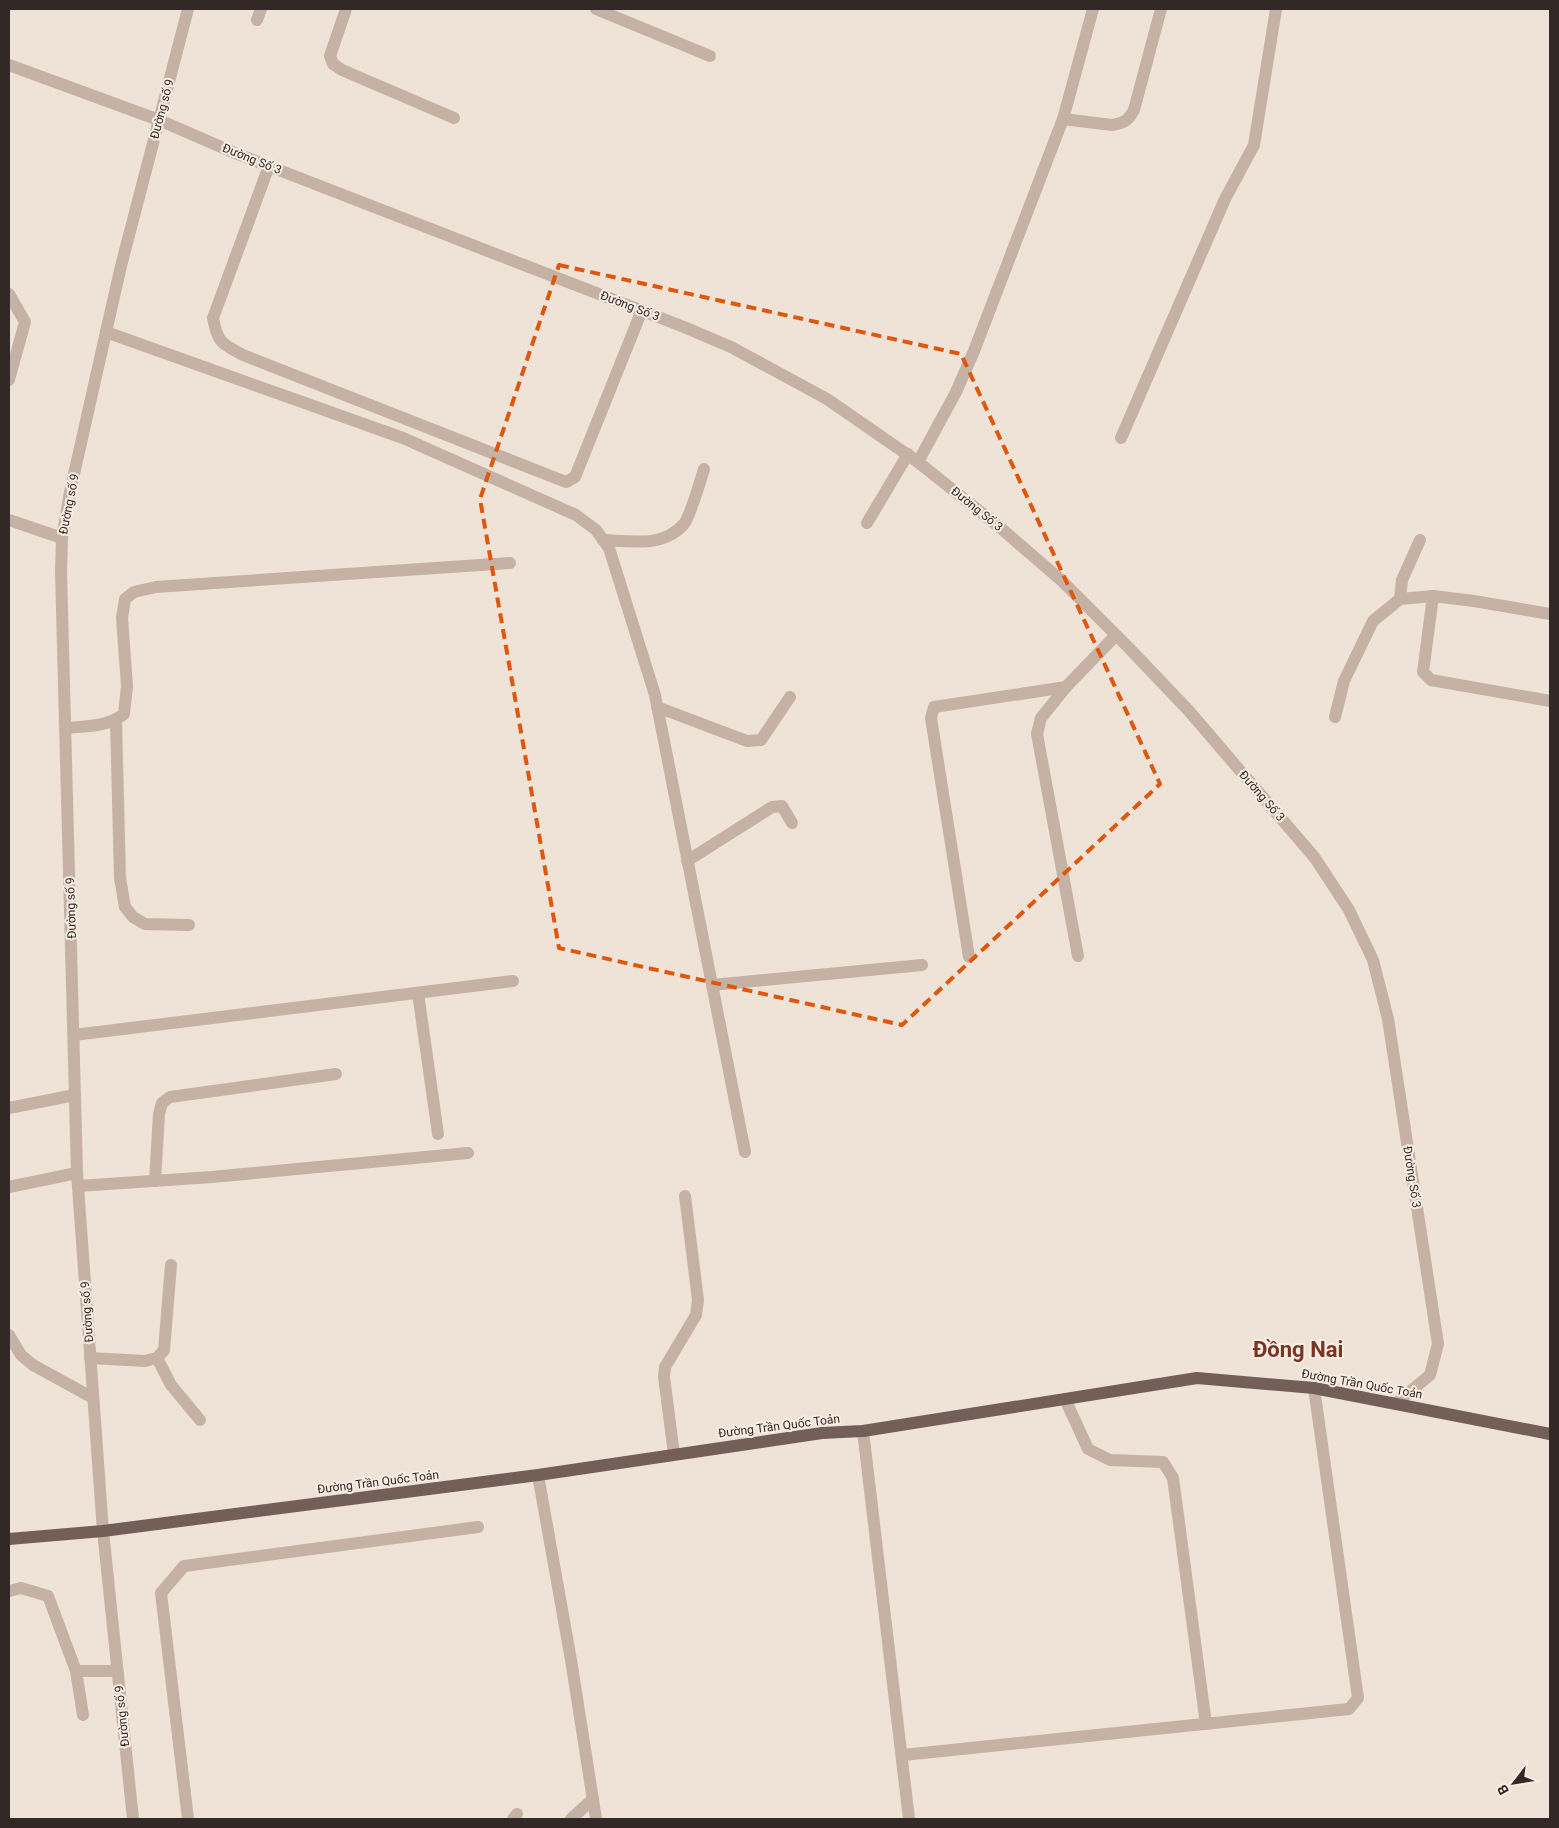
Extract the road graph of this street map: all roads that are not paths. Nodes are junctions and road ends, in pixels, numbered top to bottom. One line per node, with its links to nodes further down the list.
1 (188, 9): 11 (street, Đường số 9)
2 (346, 9): 9 (street)
3 (596, 9): 7 (street)
4 (1093, 9): 10 (street)
5 (1161, 9): 10 (street)
6 (1276, 9): 17 (street)
7 (710, 56)
8 (9, 65): 11 (street, Đường Số 3)
9 (454, 118)
10 (1063, 119): 18 (street)
11 (159, 120): 12 (street, Đường Số 3); 15 (street, Đường số 9)
12 (270, 166): 14 (street, Đường Số 3); 14 (street)
13 (9, 294): 16 (street)
14 (642, 310): 18 (street, Đường Số 3)
15 (106, 332): 22 (street, Đường số 9); 23 (street)
16 (9, 380)
17 (1122, 438)
18 (913, 458): 21 (street); 29 (street, Đường Số 3)
19 (704, 469): 23 (street)
20 (9, 520): 22 (street)
21 (868, 523)
22 (62, 538): 36 (street, Đường số 9)
23 (603, 540): 33 (street)
24 (1420, 540): 27 (street)
25 (510, 563): 35 (street)
26 (1433, 596): 27 (street); 28 (street); 32 (street)
27 (1400, 599): 34 (street)
28 (1550, 614)
29 (1116, 634): 30 (street); 64 (street, Đường Số 3)
30 (1066, 687): 40 (street); 41 (street)
31 (790, 697): 33 (street)
32 (1550, 701)
33 (657, 707): 38 (street)
34 (1335, 716)
35 (116, 721): 36 (street); 39 (street)
36 (66, 728): 46 (street, Đường số 9)
37 (792, 823): 38 (street)
38 (687, 861): 44 (street)
39 (189, 925)
40 (1078, 956)
41 (969, 958)
42 (922, 965): 44 (street)
43 (513, 981): 45 (street)
44 (712, 985): 51 (street)
45 (418, 993): 46 (street); 50 (street)
46 (74, 1035): 48 (street, Đường số 9)
47 (336, 1074): 54 (street)
48 (75, 1095): 49 (street); 53 (street, Đường số 9)
49 (9, 1108)
50 (438, 1134)
51 (746, 1152)
52 (468, 1153): 54 (street)
53 (77, 1179): 54 (street); 55 (street); 59 (street, Đường số 9)
54 (155, 1181)
55 (9, 1187)
56 (685, 1196): 68 (street)
57 (172, 1265): 60 (street)
58 (9, 1335): 62 (street)
59 (90, 1358): 60 (street); 62 (street, Đường số 9)
60 (158, 1358): 65 (street)
61 (1314, 1388): 63 (main road, Đường Trần Quốc Toản); 64 (main road, Đường Trần Quốc Toản); 77 (street)
62 (93, 1398): 71 (street, Đường số 9)
63 (1065, 1399): 66 (main road, Đường Trần Quốc Toản); 77 (street)
64 (1395, 1404): 67 (main road, Đường Trần Quốc Toản)
65 (200, 1420)
66 (863, 1431): 68 (main road, Đường Trần Quốc Toản); 78 (street)
67 (1550, 1434)
68 (674, 1454): 69 (main road, Đường Trần Quốc Toản)
69 (538, 1475): 71 (main road, Đường Trần Quốc Toản); 79 (street)
70 (478, 1527): 81 (street)
71 (103, 1531): 72 (main road, Đường Trần Quốc Toản); 75 (street, Đường số 9)
72 (9, 1539)
73 (9, 1591): 74 (street)
74 (76, 1671): 75 (street); 76 (street)
75 (118, 1671): 80 (street, Đường số 9)
76 (84, 1716)
77 (1206, 1724): 78 (street)
78 (902, 1755): 84 (street)
79 (593, 1799): 82 (street); 83 (street)
80 (133, 1819)
81 (188, 1819)
82 (571, 1819)
83 (596, 1819)
84 (909, 1819)

